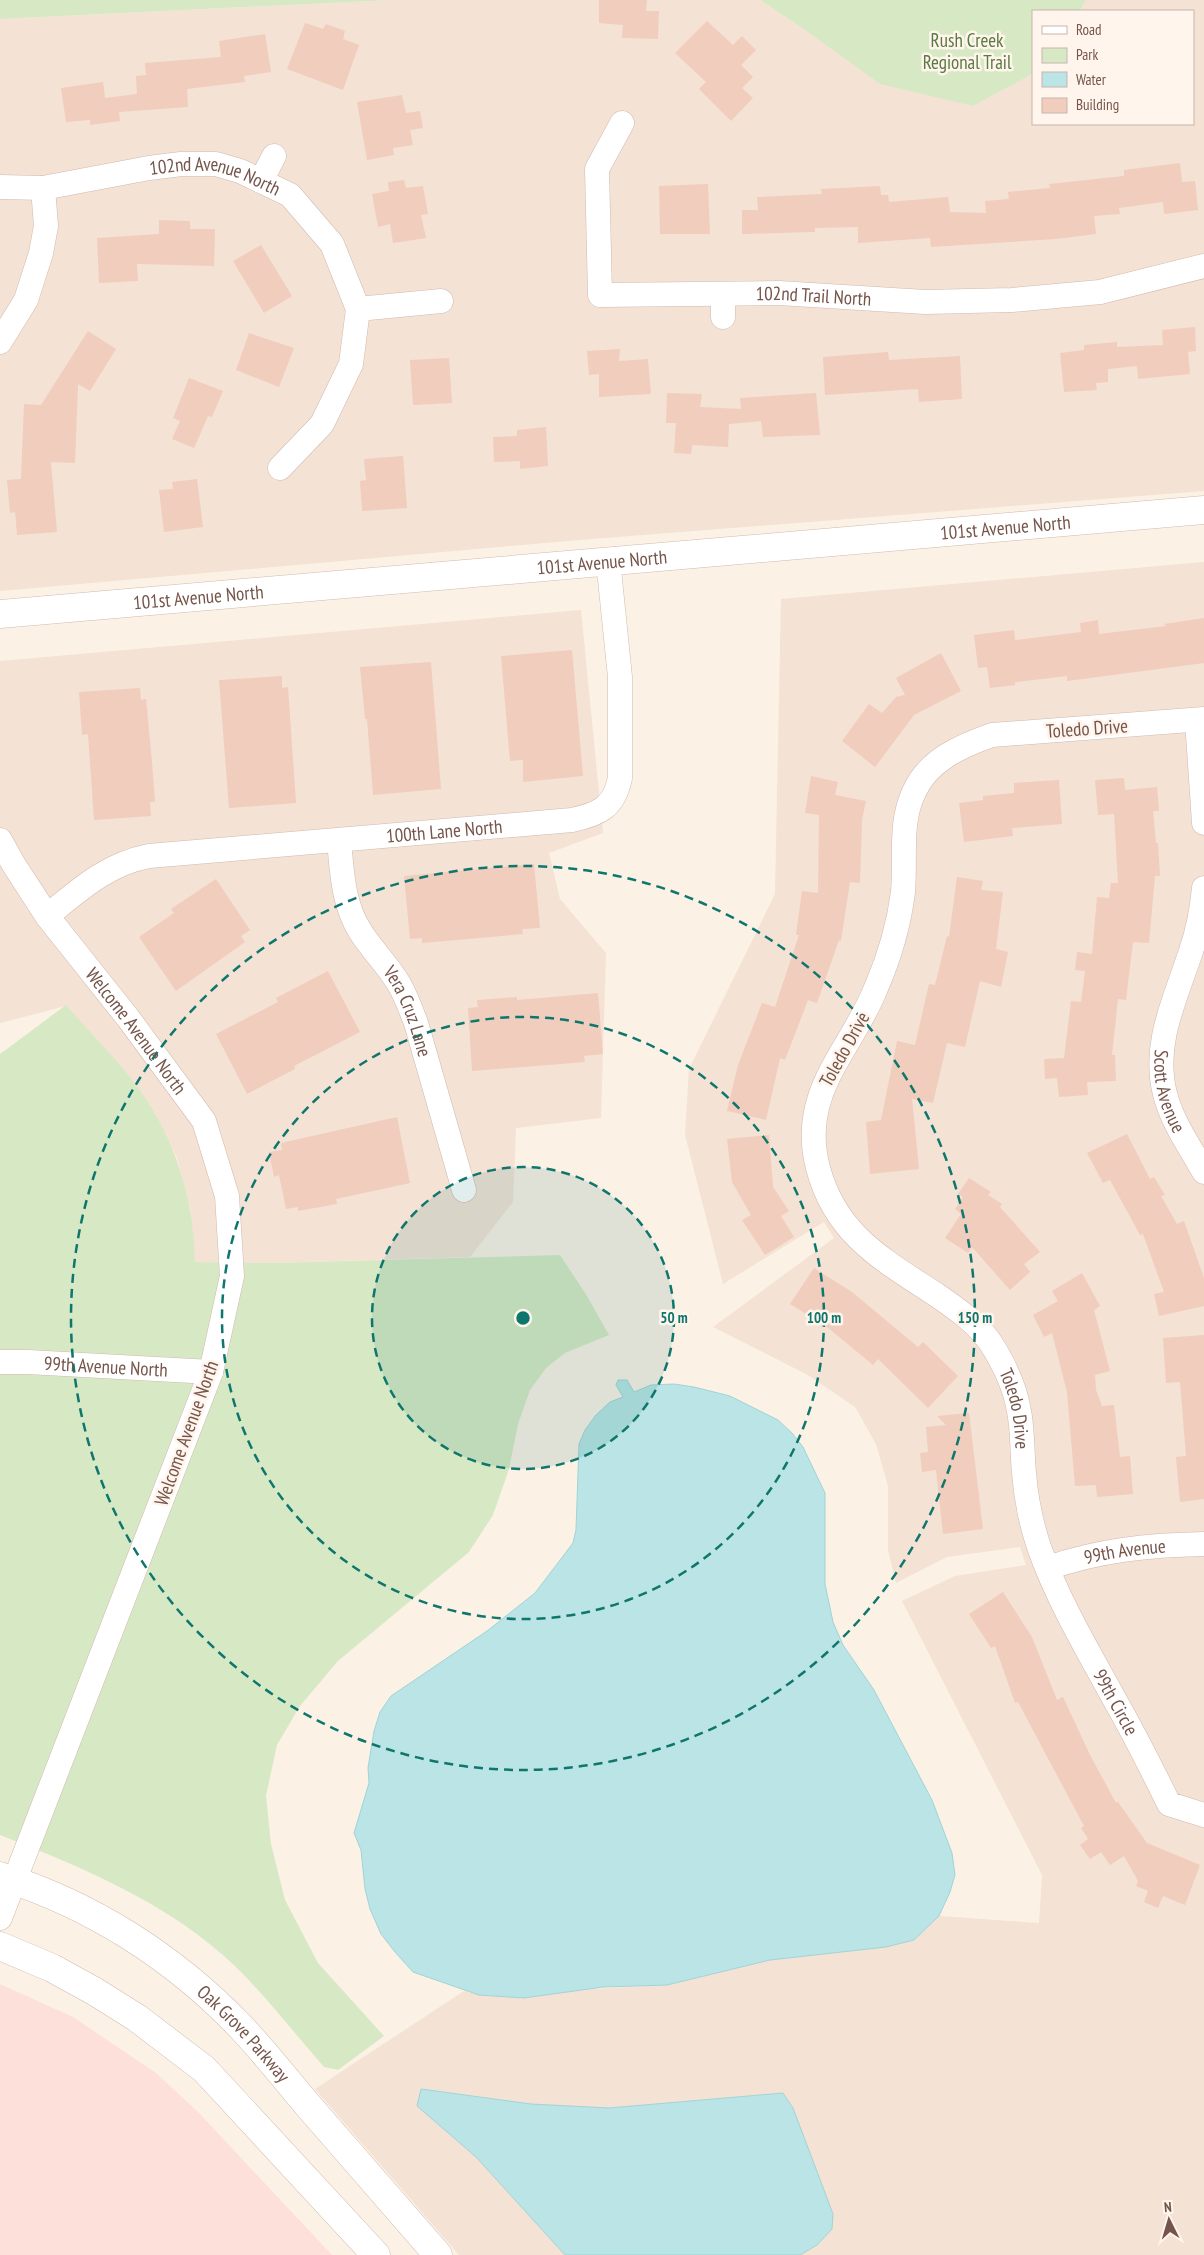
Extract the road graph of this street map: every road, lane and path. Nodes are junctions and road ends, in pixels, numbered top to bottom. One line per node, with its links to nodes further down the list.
1 (622, 122): 7 (street, 102nd Trail North)
2 (274, 156): 3 (street)
3 (261, 181): 5 (street, 102nd Avenue North); 9 (street, 102nd Avenue North)
4 (0, 187): 5 (street, 102nd Avenue North)
5 (43, 188): 11 (street)
6 (1204, 266): 7 (street, 102nd Trail North)
7 (723, 294): 10 (street)
8 (441, 301): 9 (street)
9 (358, 309): 12 (street, 102nd Avenue North)
10 (723, 318)
11 (0, 342)
12 (280, 468)
13 (1204, 510): 14 (street, 101st Avenue North)
14 (608, 560): 15 (street, 101st Avenue North); 19 (street, 100th Lane North)
15 (0, 614)
16 (1200, 719): 17 (street); 27 (street, Toledo Drive)
17 (1204, 823)
18 (0, 840): 21 (street, Welcome Avenue North)
19 (339, 841): 21 (street, 100th Lane North); 23 (street, Vera Cruz Lane)
20 (1204, 888): 22 (street, Scott Avenue)
21 (47, 916): 25 (street, Welcome Avenue North)
22 (1204, 1172)
23 (464, 1190)
24 (0, 1362): 25 (street, 99th Avenue North)
25 (211, 1372): 29 (street, Welcome Avenue North)
26 (1204, 1544): 27 (street, 99th Avenue)
27 (1048, 1568): 28 (street, 99th Circle)
28 (1204, 1815)
29 (8, 1878): 30 (street, Welcome Avenue North); 33 (street, Oak Grove Parkway)
30 (0, 1918)
31 (0, 1946): 32 (street)
32 (376, 2255)
33 (438, 2255)

